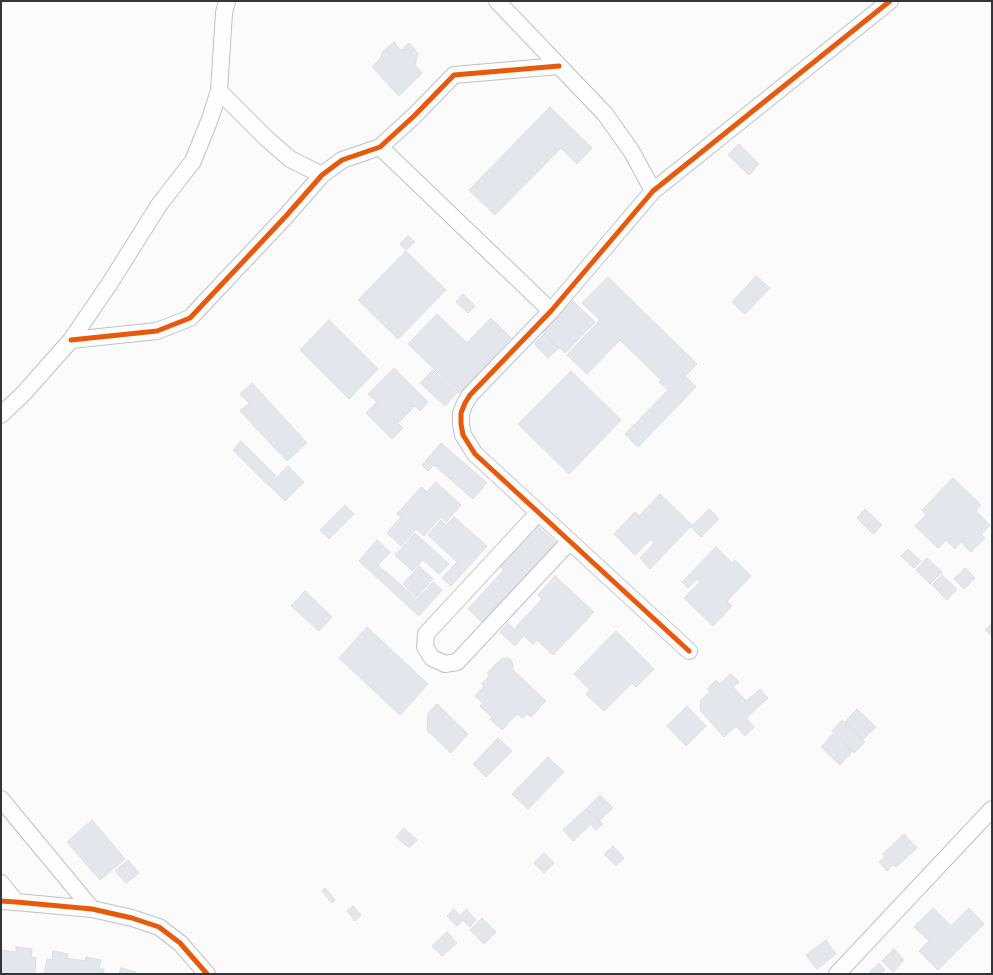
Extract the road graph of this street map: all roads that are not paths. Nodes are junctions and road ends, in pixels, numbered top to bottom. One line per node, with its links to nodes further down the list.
1 (227, 1): 5 (street)
2 (497, 1): 4 (street)
3 (890, 1): 8 (street)
4 (559, 66): 6 (street); 8 (street)
5 (219, 91): 7 (street); 10 (street)
6 (380, 147): 7 (street); 9 (street)
7 (322, 175): 10 (street)
8 (653, 191): 9 (street)
9 (551, 312): 12 (street)
10 (71, 340): 11 (street)
11 (1, 415)
12 (538, 512): 13 (street); 13 (street)
13 (570, 541): 14 (street)
14 (688, 651)
15 (1, 799): 19 (street)
16 (992, 810): 21 (street)
17 (1, 883): 18 (street)
18 (8, 901): 19 (street)
19 (92, 909): 20 (street)
20 (207, 974)
21 (837, 974)

